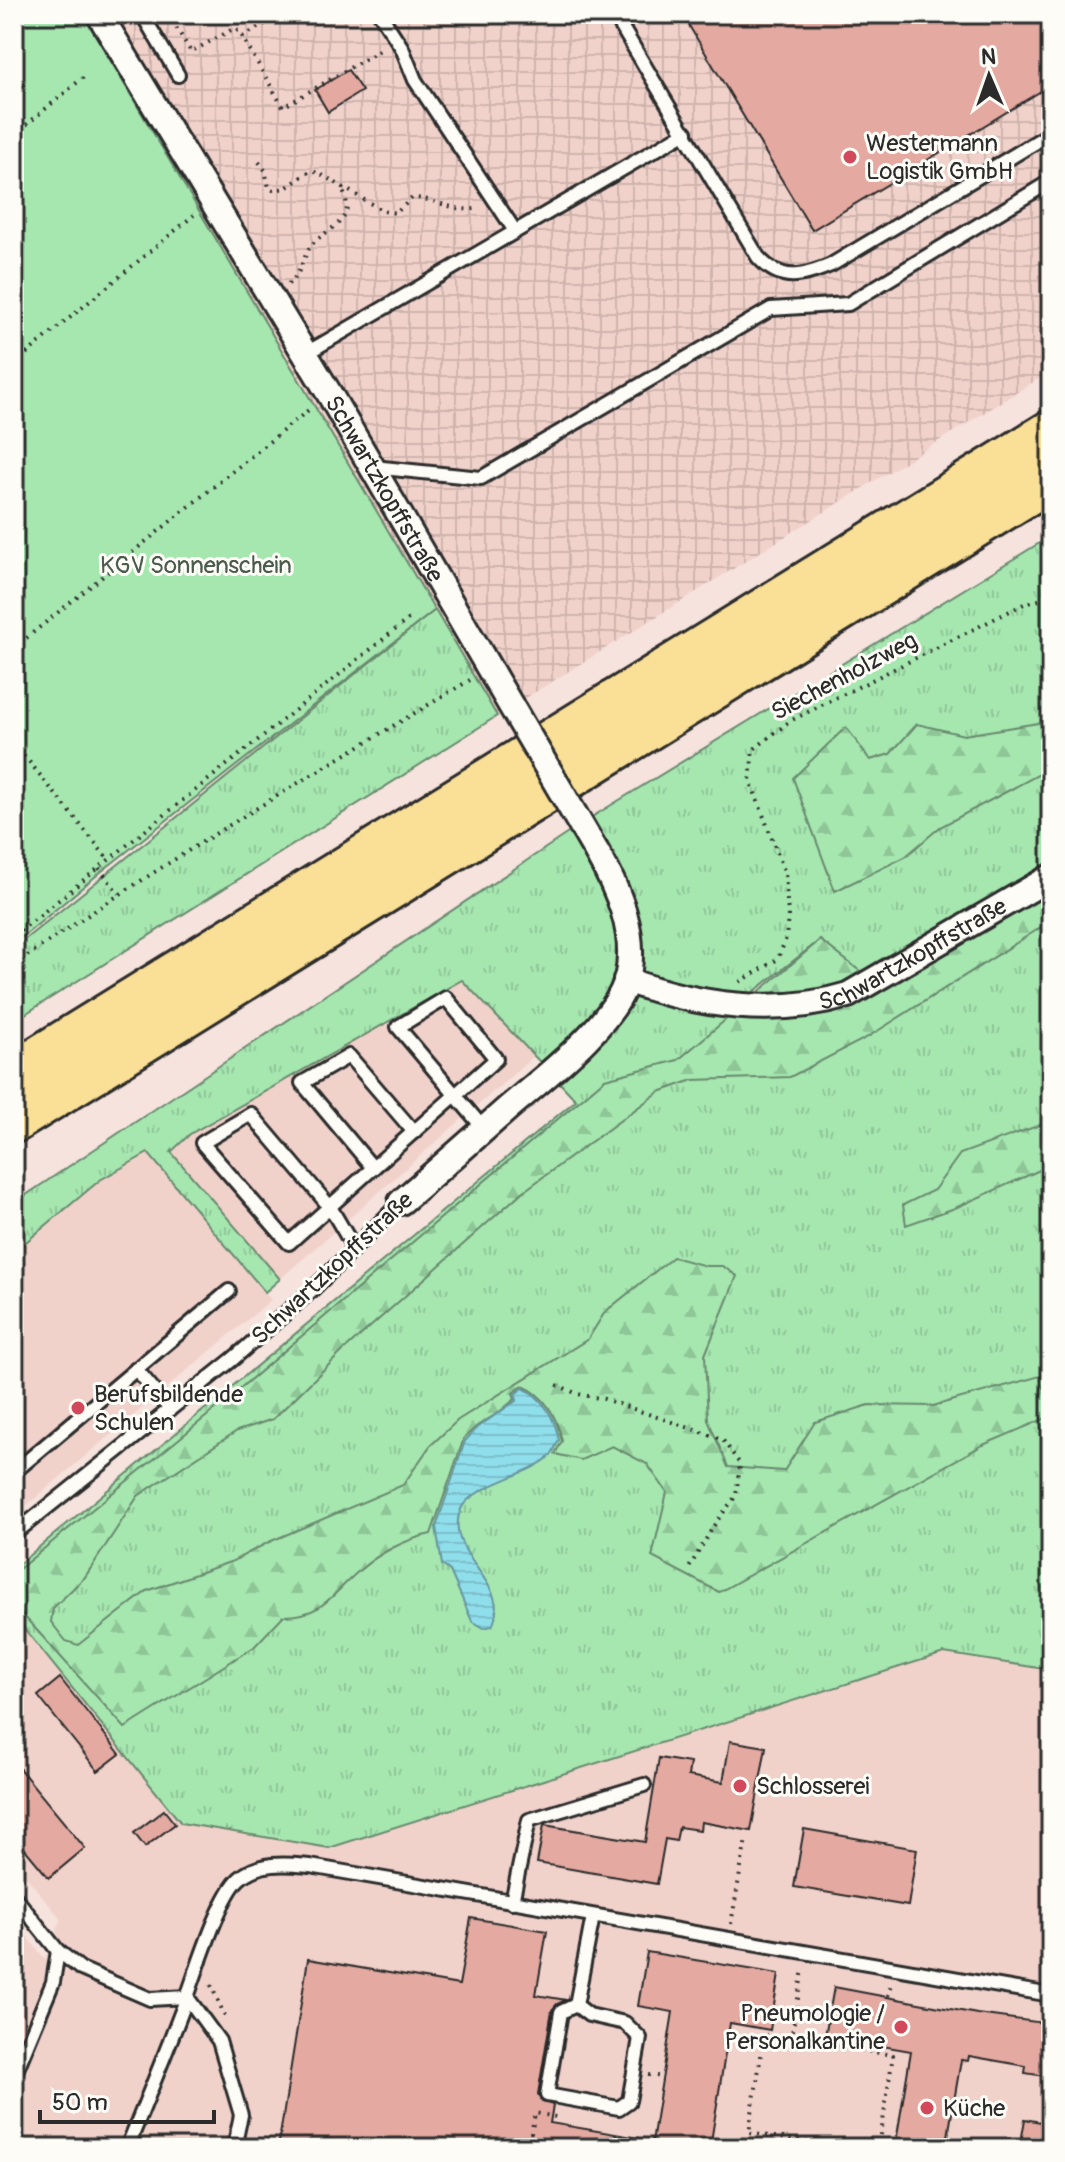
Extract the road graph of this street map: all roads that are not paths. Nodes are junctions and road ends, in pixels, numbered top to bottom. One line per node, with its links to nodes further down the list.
1 (99, 14): 11 (street, Schwartzkopffstraße)
2 (142, 14): 6 (lane)
3 (380, 14): 10 (lane)
4 (637, 14): 5 (lane)
5 (617, 19): 7 (lane)
6 (178, 75)
7 (686, 132): 8 (lane); 10 (lane)
8 (1051, 133)
9 (1051, 181): 13 (lane)
10 (515, 231): 11 (lane)
11 (305, 354): 13 (street, Schwartzkopffstraße)
12 (1051, 433): 17 (highway)
13 (370, 466): 16 (street, Schwartzkopffstraße, bridge)
14 (1051, 478): 19 (highway)
15 (1051, 877): 16 (street, Schwartzkopffstraße)
16 (626, 980): 20 (street, Schwartzkopffstraße)
17 (14, 1074)
18 (456, 1095): 18 (lane); 20 (lane); 21 (lane)
19 (14, 1120)
20 (484, 1129): 23 (street, Schwartzkopffstraße)
21 (414, 1132): 22 (lane); 22 (lane)
22 (373, 1168): 24 (lane)
23 (401, 1202): 25 (lane, Schwartzkopffstraße)
24 (330, 1207): 24 (lane); 25 (lane)
25 (354, 1248): 28 (lane, Schwartzkopffstraße)
26 (229, 1291): 27 (lane)
27 (136, 1369): 28 (lane); 29 (lane)
28 (170, 1409): 30 (lane, Schwartzkopffstraße)
29 (14, 1472)
30 (14, 1534)
31 (644, 1785): 33 (lane)
32 (14, 1896): 35 (lane)
33 (512, 1902): 34 (lane); 37 (lane)
34 (593, 1916): 36 (lane); 38 (lane)
35 (58, 1951): 37 (lane); 39 (lane)
36 (1051, 1995)
37 (187, 1997): 40 (lane); 41 (lane)
38 (576, 2005): 38 (lane)
39 (14, 2076)
40 (127, 2148)
41 (234, 2148)

